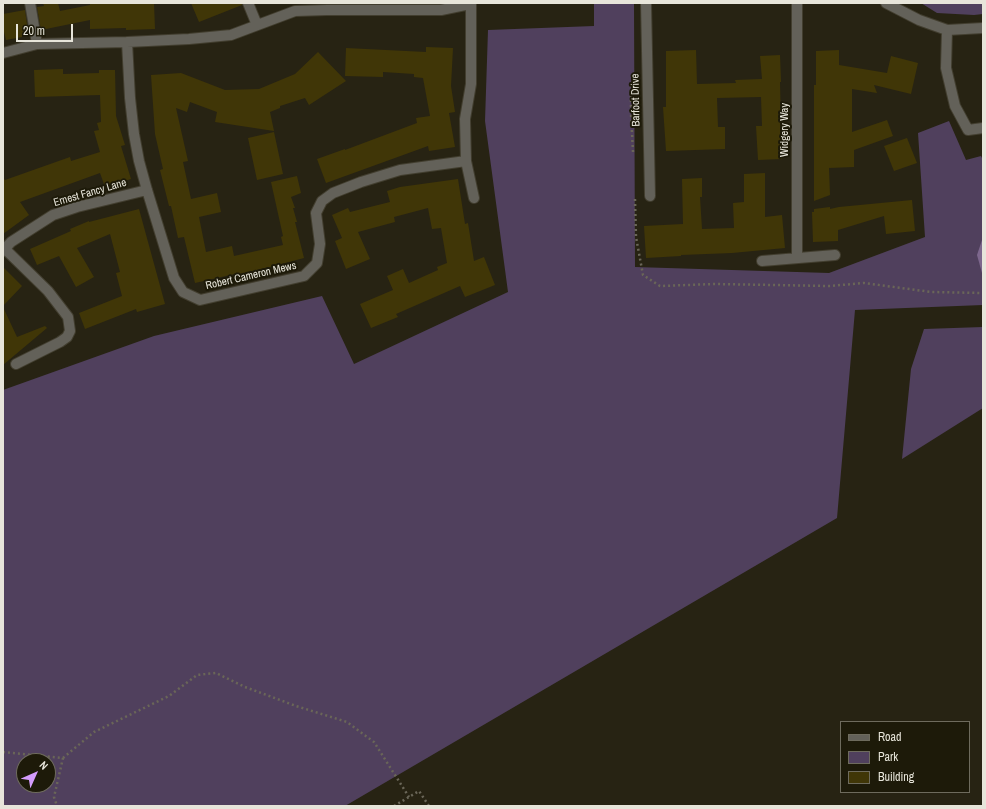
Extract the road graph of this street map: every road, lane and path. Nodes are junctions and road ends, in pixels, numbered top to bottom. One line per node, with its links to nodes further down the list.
1 (30, 3): 11 (street)
2 (248, 3): 7 (street)
3 (646, 3): 18 (street, Barfoot Drive)
4 (797, 3): 23 (street, Widgery Way)
5 (886, 3): 9 (street)
6 (470, 4): 7 (street); 16 (street)
7 (257, 25): 10 (street)
8 (983, 28): 9 (street)
9 (947, 30): 14 (street)
10 (127, 42): 11 (street); 17 (street, Robert Cameron Mews)
11 (37, 44): 12 (street)
12 (3, 53)
13 (631, 82): 15 (path)
14 (983, 128)
15 (633, 153)
16 (466, 161): 17 (street, Robert Cameron Mews); 19 (street)
17 (147, 190): 21 (street, Ernest Fancy Lane)
18 (650, 196)
19 (474, 198)
20 (635, 199): 25 (path)
21 (4, 250): 26 (street)
22 (835, 255): 23 (street)
23 (797, 257): 24 (street)
24 (762, 261)
25 (983, 293)
26 (16, 364)
27 (3, 752): 28 (path)
28 (62, 758): 29 (path); 30 (path)
29 (409, 797): 31 (path); 32 (path)
30 (57, 806)
31 (394, 806)
32 (429, 806)

